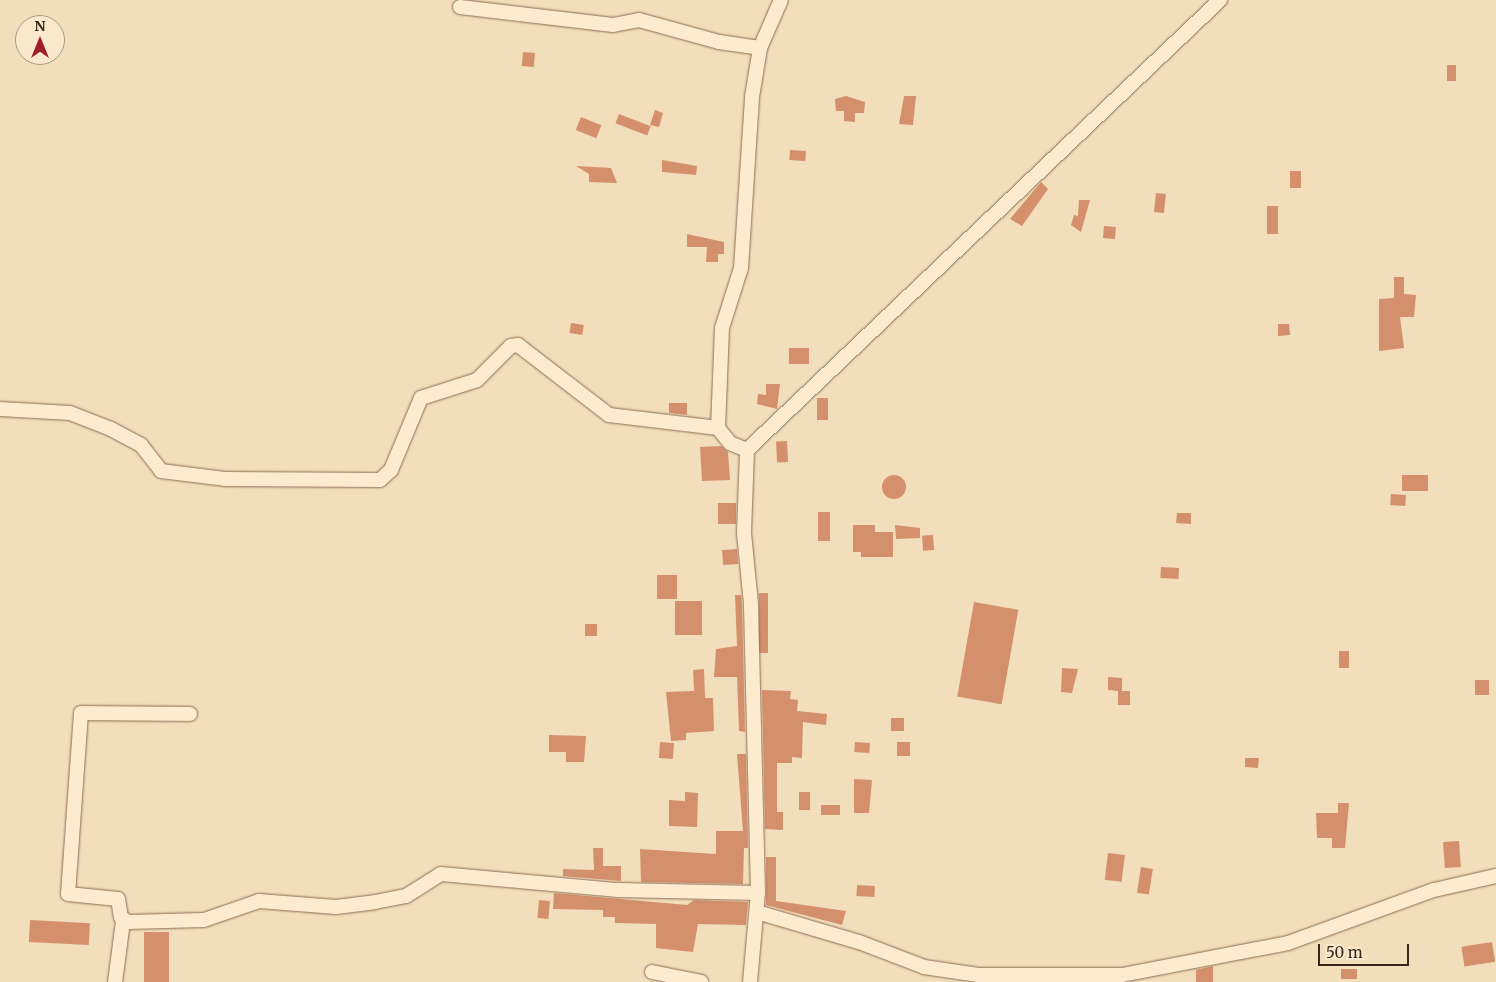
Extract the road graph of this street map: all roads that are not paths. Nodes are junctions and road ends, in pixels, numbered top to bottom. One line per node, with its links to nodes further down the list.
1 (781, 0): 4 (street)
2 (1220, 0): 7 (street)
3 (460, 7): 4 (street)
4 (760, 48): 6 (street)
5 (0, 409): 6 (street)
6 (718, 428): 7 (street)
7 (747, 450): 10 (street)
8 (190, 714): 12 (street)
9 (1496, 876): 11 (street)
10 (758, 893): 11 (street); 12 (street)
11 (757, 912): 16 (street)
12 (123, 921): 14 (street)
13 (652, 972): 15 (street)
14 (115, 982)
15 (701, 982)
16 (750, 982)

